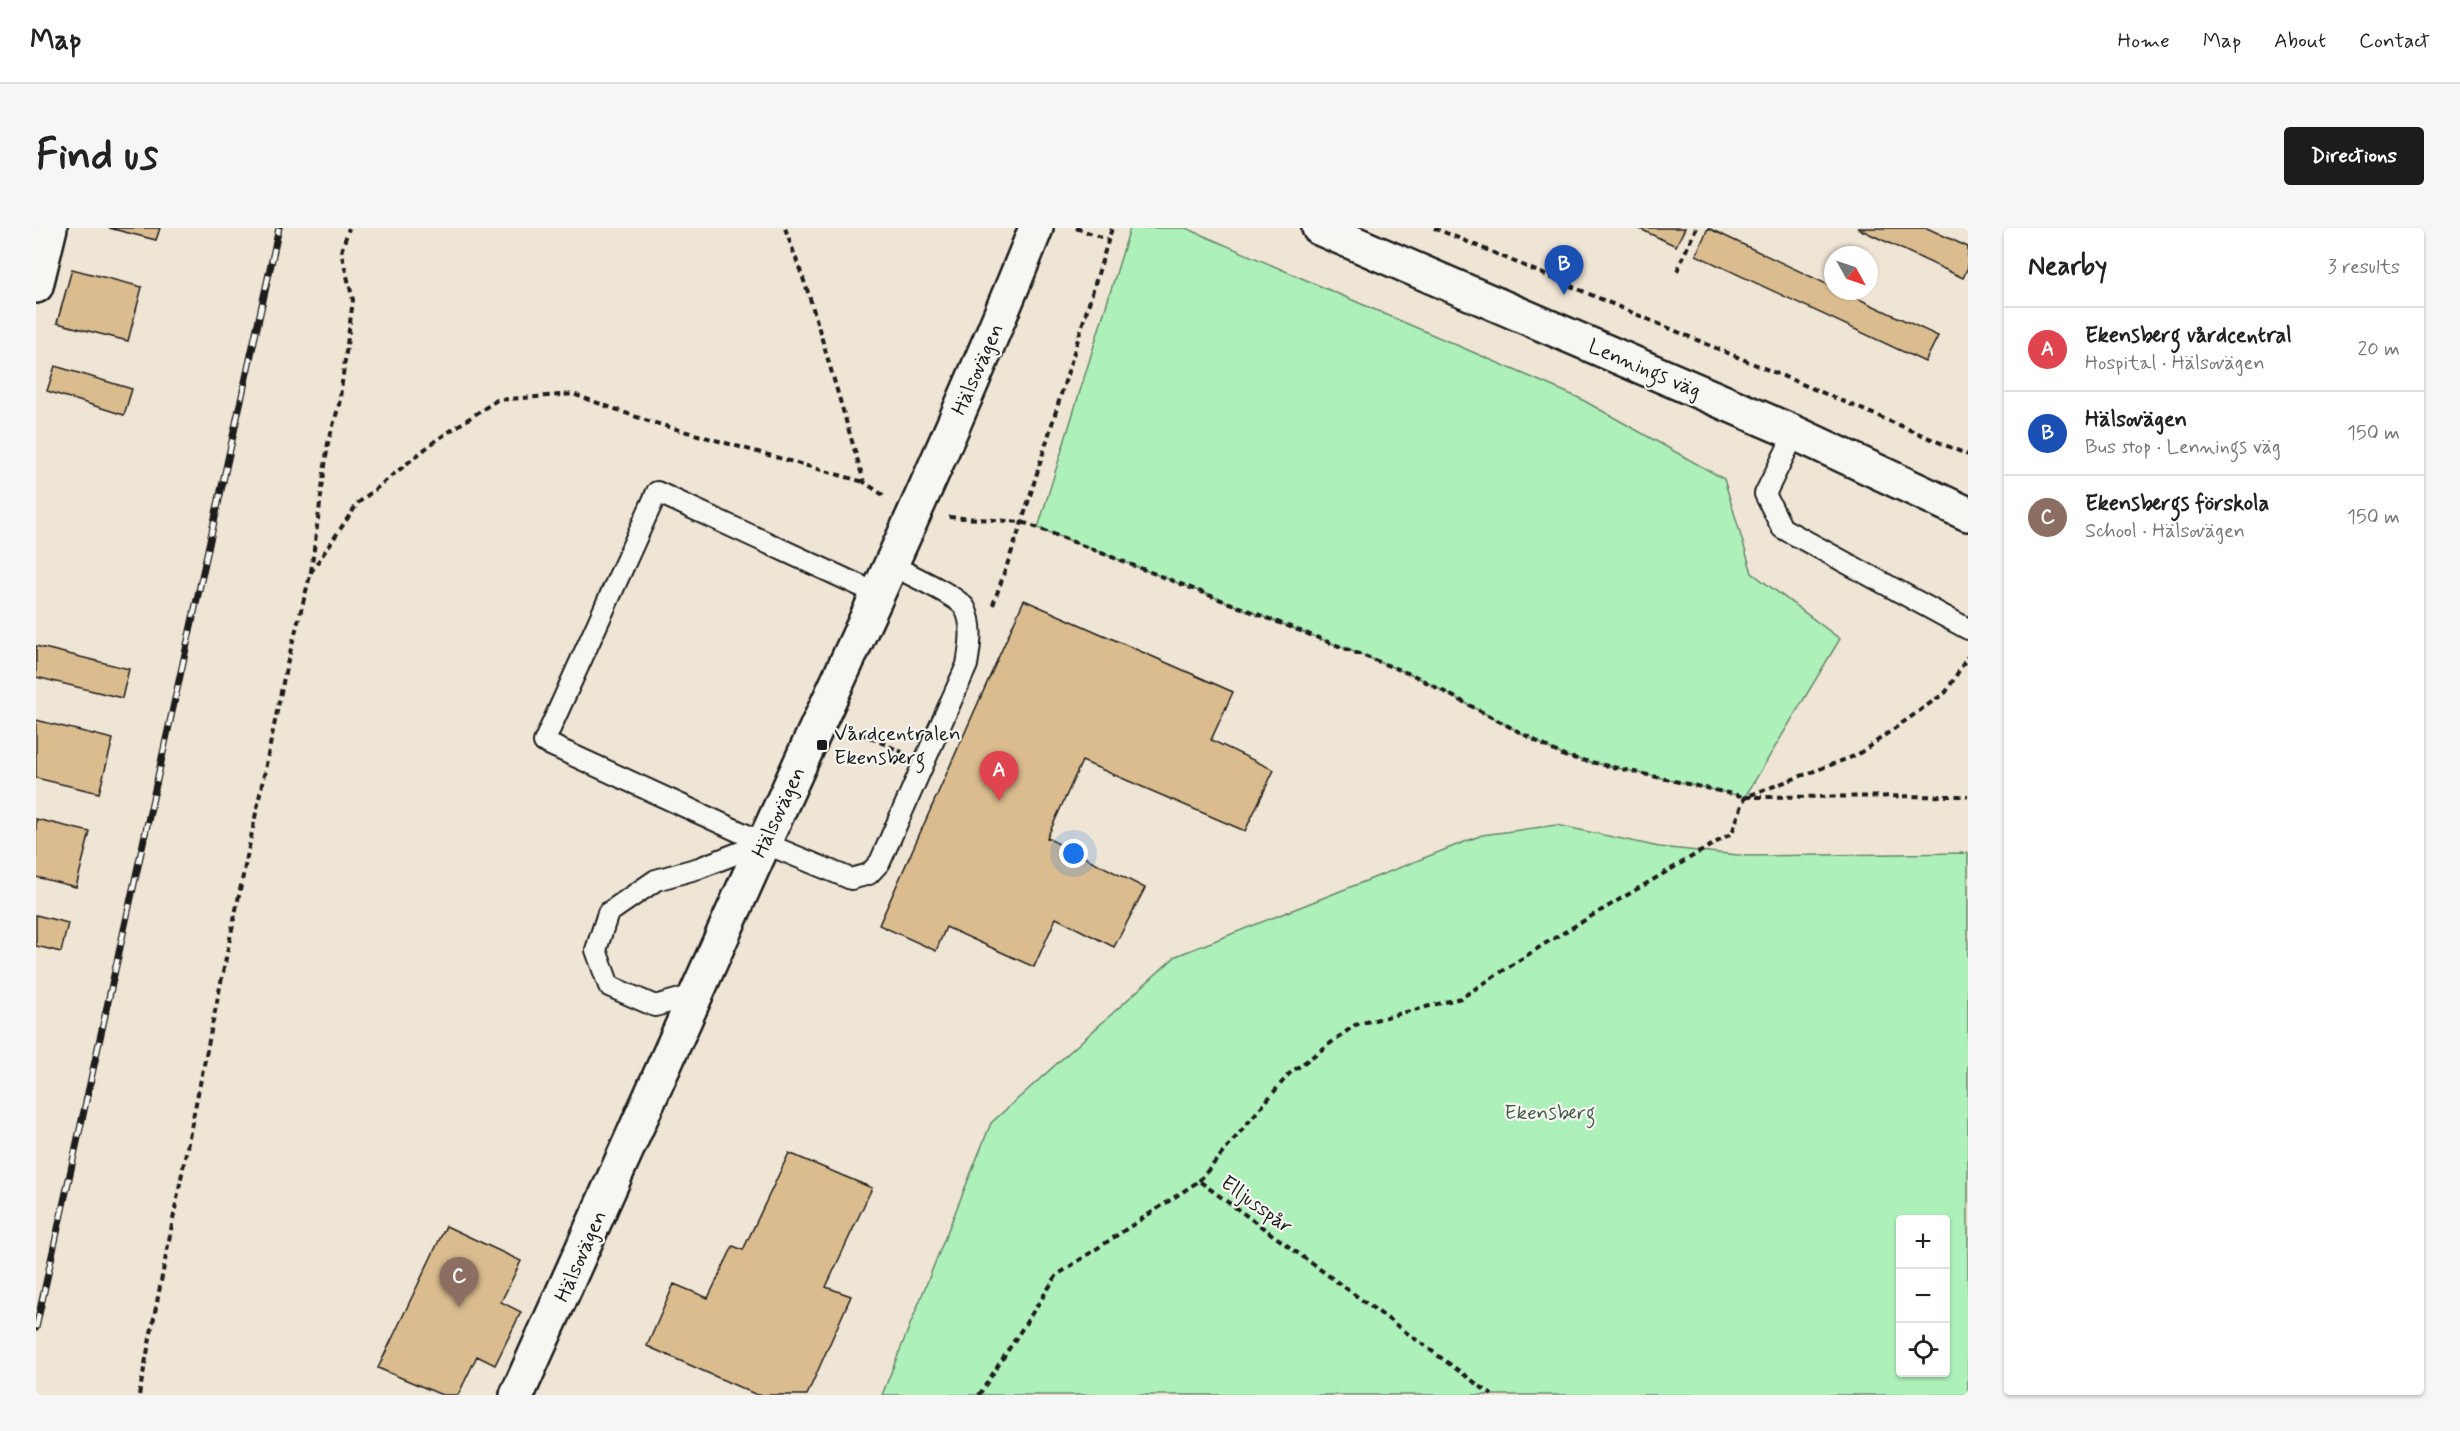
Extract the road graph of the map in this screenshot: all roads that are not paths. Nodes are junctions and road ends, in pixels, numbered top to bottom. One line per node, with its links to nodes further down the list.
1 (50, 228): 4 (street)
2 (1036, 228): 7 (street, Hälsovägen)
3 (1319, 228): 5 (street, Lennings väg)
4 (36, 286)
5 (1794, 433): 6 (street, Lennings väg); 9 (lane)
6 (1968, 514)
7 (891, 565): 8 (street, Hälsovägen); 10 (lane)
8 (878, 594): 10 (street, Hälsovägen); 10 (lane)
9 (1968, 629)
10 (764, 843): 11 (street, Hälsovägen); 11 (lane)
11 (698, 994): 12 (street, Hälsovägen)
12 (517, 1395)

